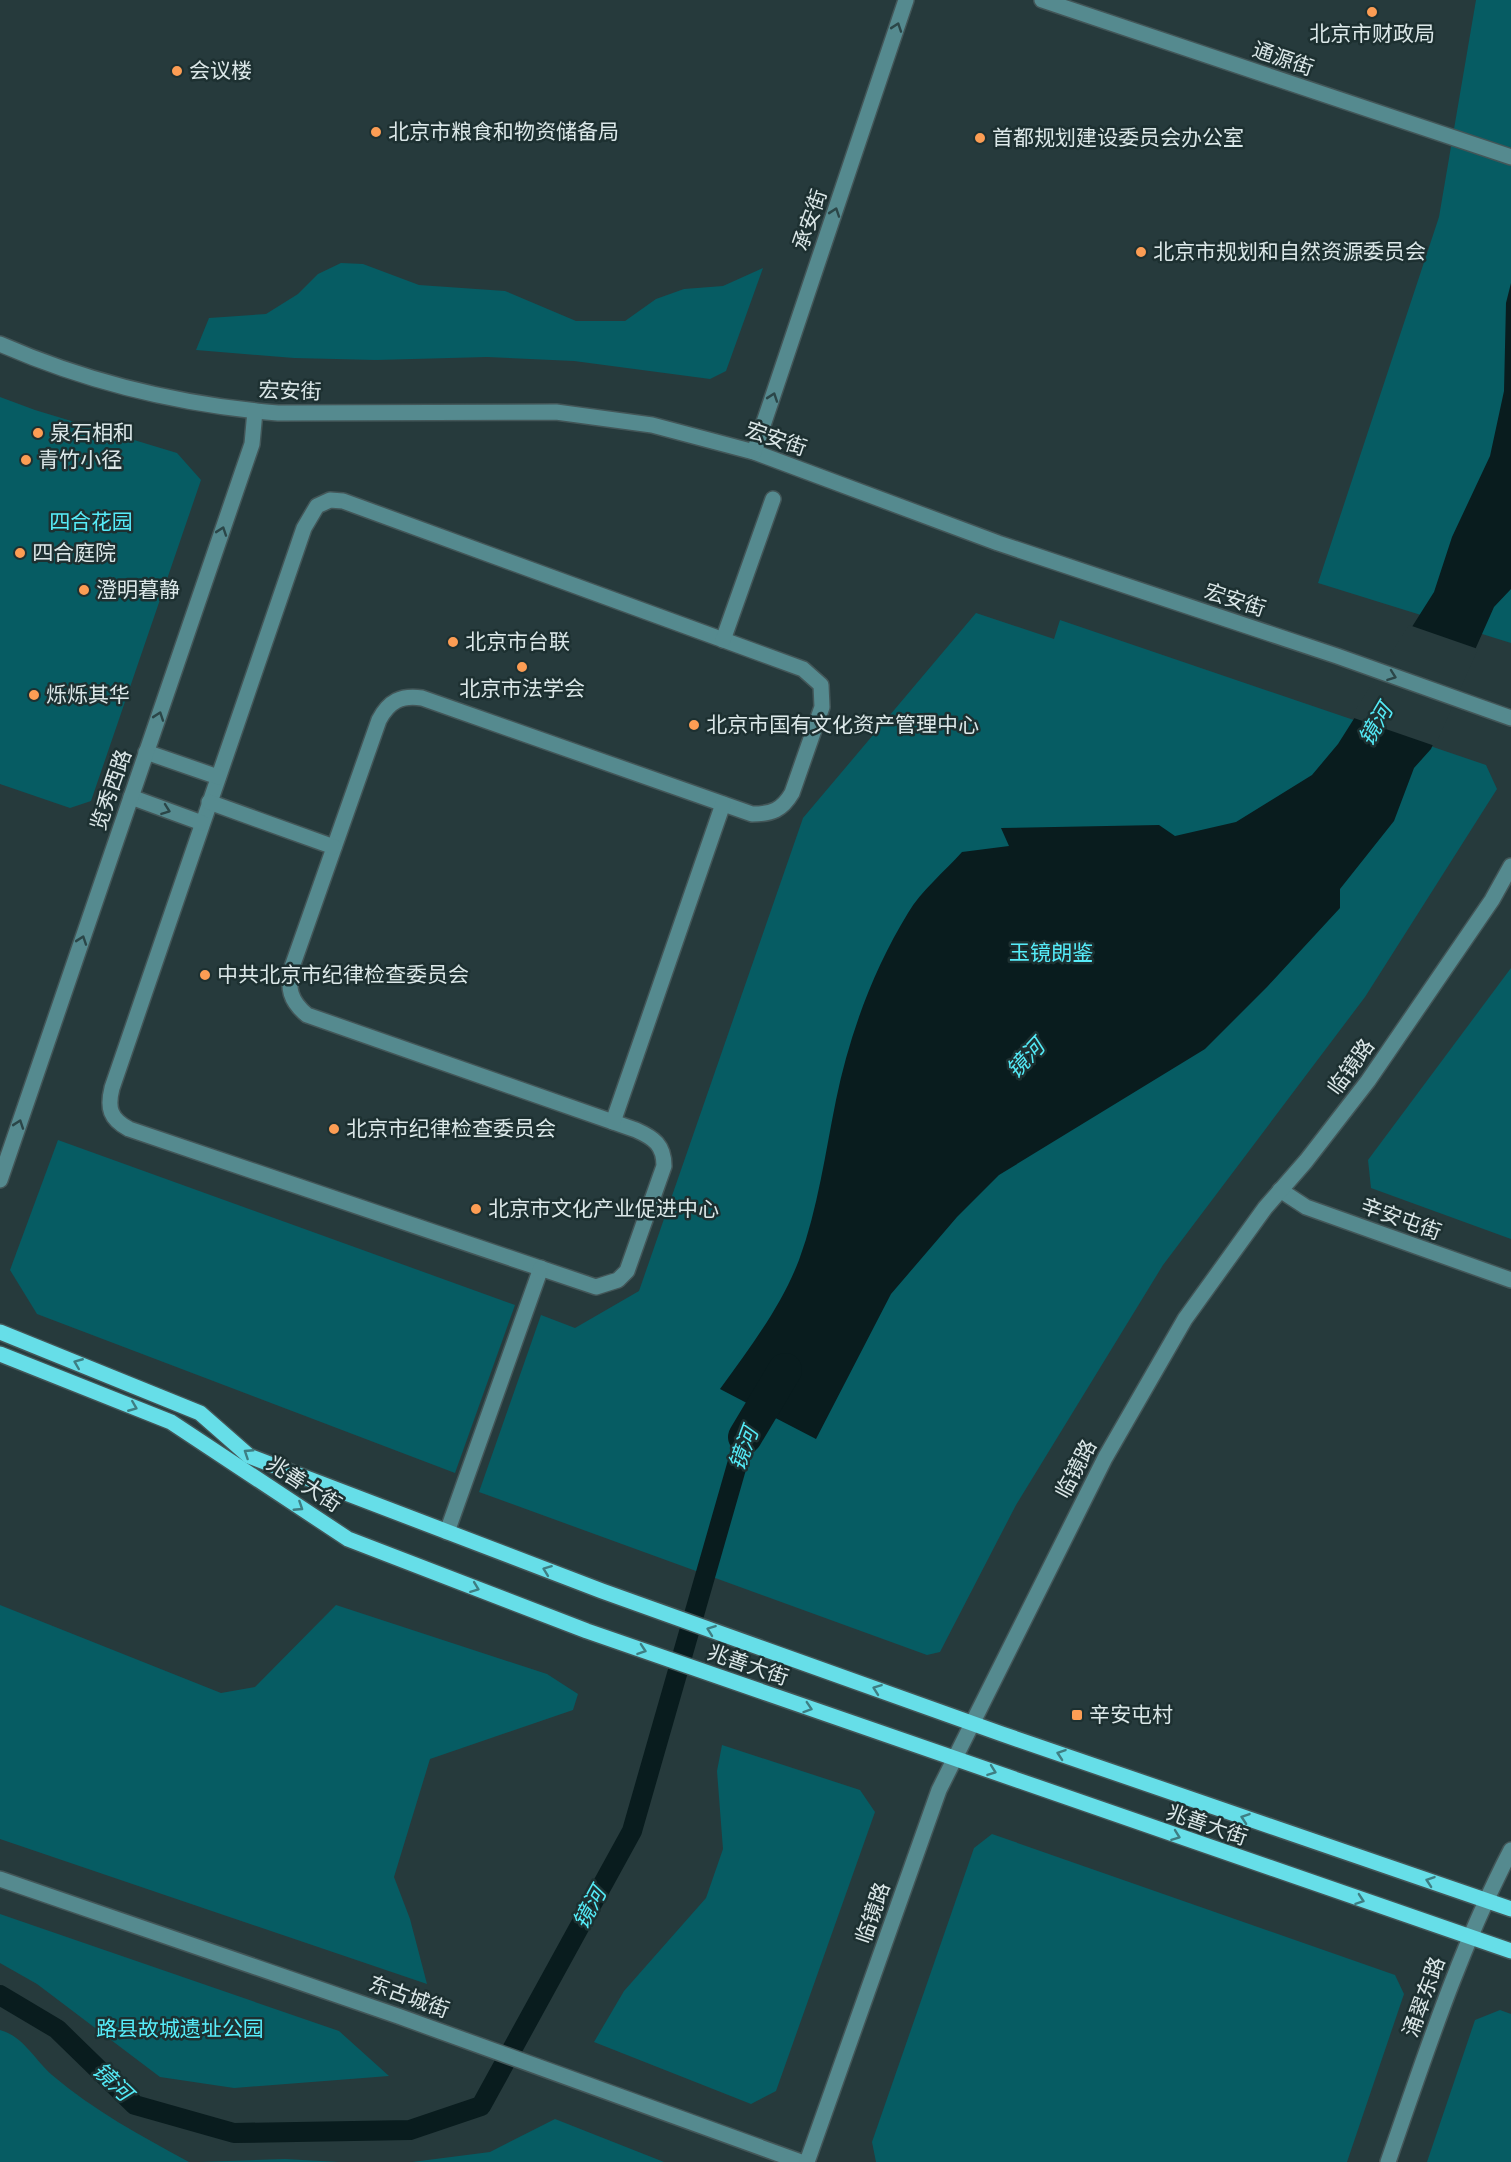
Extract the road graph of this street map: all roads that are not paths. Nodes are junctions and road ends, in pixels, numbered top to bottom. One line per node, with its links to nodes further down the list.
1 (906, 0): 6 (street, 承安街, one-way to 1)
2 (1042, 0): 3 (street, 通源街)
3 (1511, 157)
4 (0, 344): 5 (street, 宏安街)
5 (255, 411): 6 (street, 宏安街); 10 (street, 览秀西路, one-way to 5)
6 (754, 452): 9 (street, 宏安街, one-way to 9)
7 (773, 499): 8 (street)
8 (723, 640): 11 (street); 14 (street)
9 (1511, 718)
10 (146, 752): 11 (street); 12 (street, 览秀西路)
11 (218, 777): 13 (street)
12 (131, 798): 15 (street, one-way to 15); 19 (street, 览秀西路, one-way to 12)
13 (209, 802): 15 (street); 16 (street)
14 (723, 804): 16 (street); 18 (street)
15 (202, 823): 21 (street)
16 (334, 848): 18 (street)
17 (1511, 866): 20 (street, 临镜路)
18 (613, 1122): 21 (street)
19 (0, 1180)
20 (1280, 1190): 22 (street, 辛安屯街); 26 (street, 临镜路)
21 (541, 1268): 25 (street)
22 (1511, 1280)
23 (0, 1332): 25 (main road, 兆善大街, one-way to 23)
24 (0, 1354): 27 (main road, 兆善大街, one-way to 27)
25 (447, 1532): 26 (main road, 兆善大街, one-way to 25)
26 (970, 1722): 27 (street, 临镜路); 30 (main road, 兆善大街, one-way to 26)
27 (953, 1756): 32 (main road, 兆善大街, one-way to 32); 35 (street, 临镜路)
28 (1511, 1850): 30 (street, 涌翠东路)
29 (0, 1879): 34 (street, 东古城街)
30 (1485, 1900): 31 (main road, 兆善大街); 32 (street, 涌翠东路)
31 (1511, 1909)
32 (1470, 1936): 33 (main road, 兆善大街); 36 (street, 涌翠东路)
33 (1511, 1951)
34 (801, 2162)
35 (807, 2162)
36 (1388, 2162)

